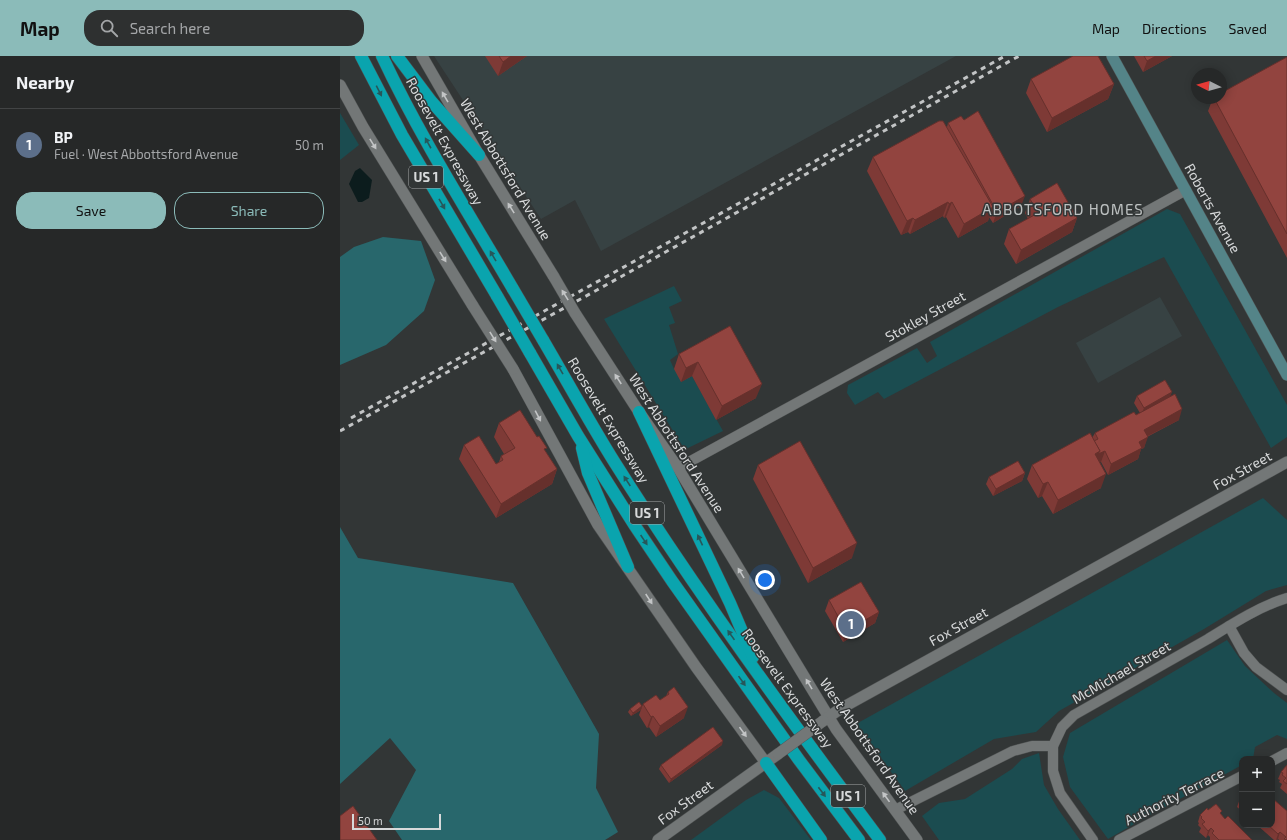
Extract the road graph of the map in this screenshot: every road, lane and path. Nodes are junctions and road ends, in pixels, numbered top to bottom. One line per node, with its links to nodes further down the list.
1 (361, 56): 11 (highway, US 1, one-way to 11, bridge)
2 (382, 56): 17 (highway, Roosevelt Expressway / US 1, one-way to 2, bridge)
3 (396, 56): 7 (highway)
4 (422, 56): 7 (street, West Abbottsford Avenue, one-way to 4)
5 (1112, 56): 8 (main road, Roberts Avenue)
6 (340, 85): 14 (street, one-way to 14, bridge)
7 (479, 155): 10 (street, West Abbottsford Avenue, one-way to 7, bridge)
8 (1186, 190): 9 (main road, Roberts Avenue); 13 (street, Stokley Street)
9 (1287, 375)
10 (639, 412): 13 (street, West Abbottsford Avenue); 17 (highway, one-way to 10)
11 (578, 436): 14 (highway); 28 (highway, US 1, one-way to 28)
12 (1287, 462): 19 (street, Fox Street)
13 (678, 468): 19 (street, West Abbottsford Avenue, one-way to 13)
14 (628, 566): 23 (street, one-way to 23)
15 (1287, 598): 16 (street, McMichael Street)
16 (1229, 626): 18 (street); 20 (street, McMichael Street)
17 (762, 678): 29 (highway, Roosevelt Expressway / US 1)
18 (1287, 690)
19 (826, 719): 23 (street, Fox Street, bridge); 25 (street, West Abbottsford Avenue, one-way to 19)
20 (1053, 746): 25 (street); 31 (street, McMichael Street)
21 (1287, 753): 22 (street)
22 (1275, 759)
23 (766, 763): 26 (street, Fox Street); 27 (highway)
24 (1239, 778): 32 (street, Authority Terrace)
25 (895, 810): 30 (street, West Abbottsford Avenue)
26 (658, 840)
27 (821, 840)
28 (858, 840)
29 (880, 840)
30 (917, 840)
31 (1093, 840)
32 (1119, 840)

